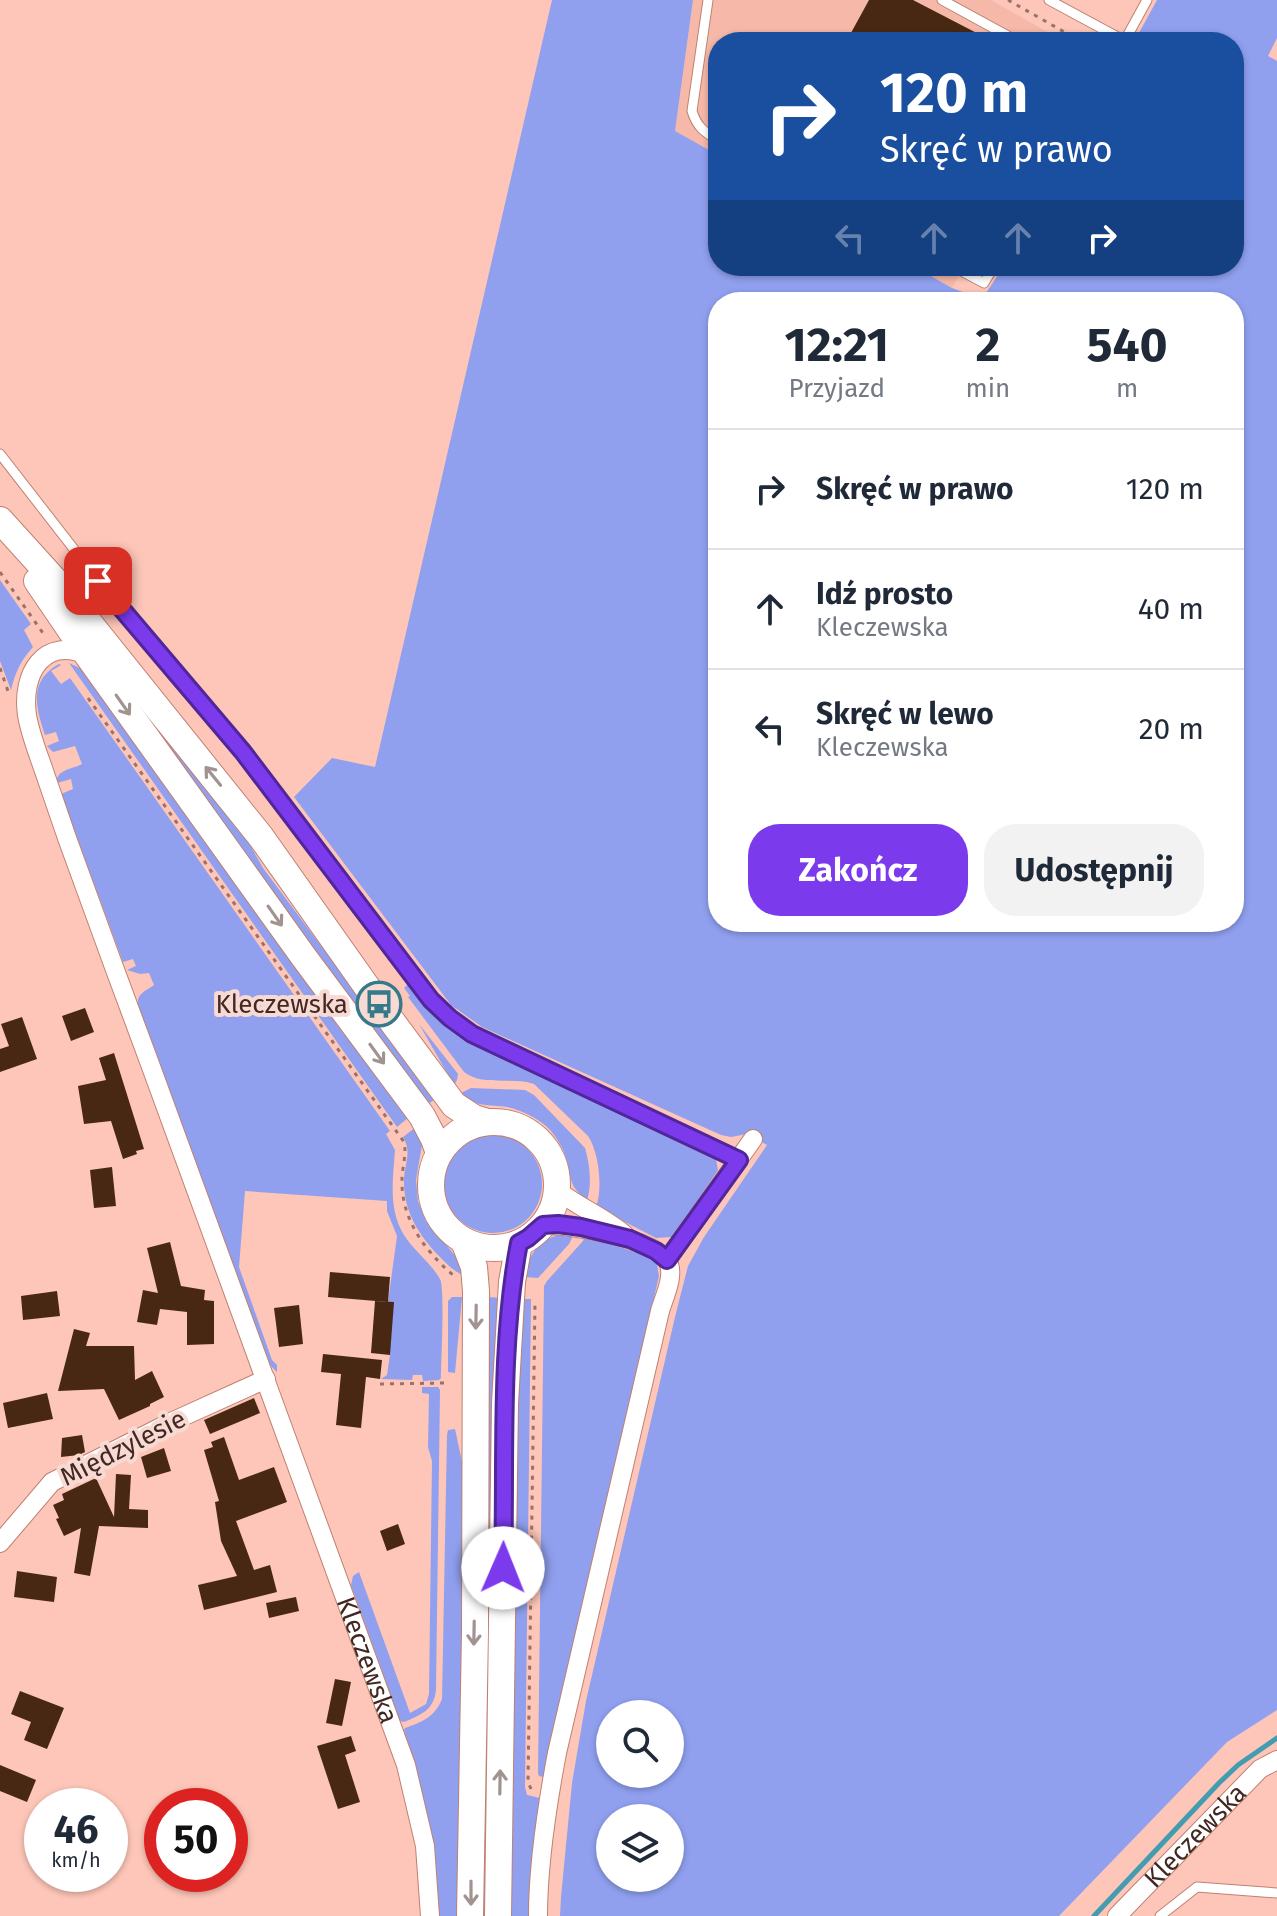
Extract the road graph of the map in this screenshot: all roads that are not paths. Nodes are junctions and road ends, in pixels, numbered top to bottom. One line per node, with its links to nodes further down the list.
1 (708, 0): 8 (lane)
2 (942, 0): 5 (lane)
3 (1049, 0): 6 (lane)
4 (1147, 0): 7 (lane)
5 (1001, 32)
6 (1108, 32)
7 (1129, 32)
8 (708, 135)
9 (971, 276): 10 (lane)
10 (988, 276)
11 (0, 454): 19 (lane)
12 (0, 522): 13 (main road); 16 (main road, one-way to 12)
13 (54, 608): 14 (street); 15 (main road)
14 (55, 650): 15 (street); 26 (street, Kleczewska)
15 (88, 656): 18 (main road, one-way to 18)
16 (487, 1122): 18 (main road); 20 (main road)
17 (753, 1139): 19 (street)
18 (439, 1153): 23 (main road)
19 (739, 1160): 25 (street)
20 (557, 1190): 21 (main road); 22 (street)
21 (543, 1225): 22 (street); 24 (main road)
22 (630, 1239): 25 (street)
23 (464, 1241): 24 (main road); 31 (main road, one-way to 31)
24 (519, 1243): 32 (main road, one-way to 24)
25 (667, 1260): 33 (street)
26 (266, 1379): 27 (street, Międzylesie); 30 (street, Kleczewska)
27 (0, 1543)
28 (1277, 1760): 34 (street, Kleczewska)
29 (1277, 1893): 35 (lane)
30 (430, 1916)
31 (470, 1916)
32 (498, 1916)
33 (538, 1916)
34 (1117, 1916)
35 (1160, 1916)

